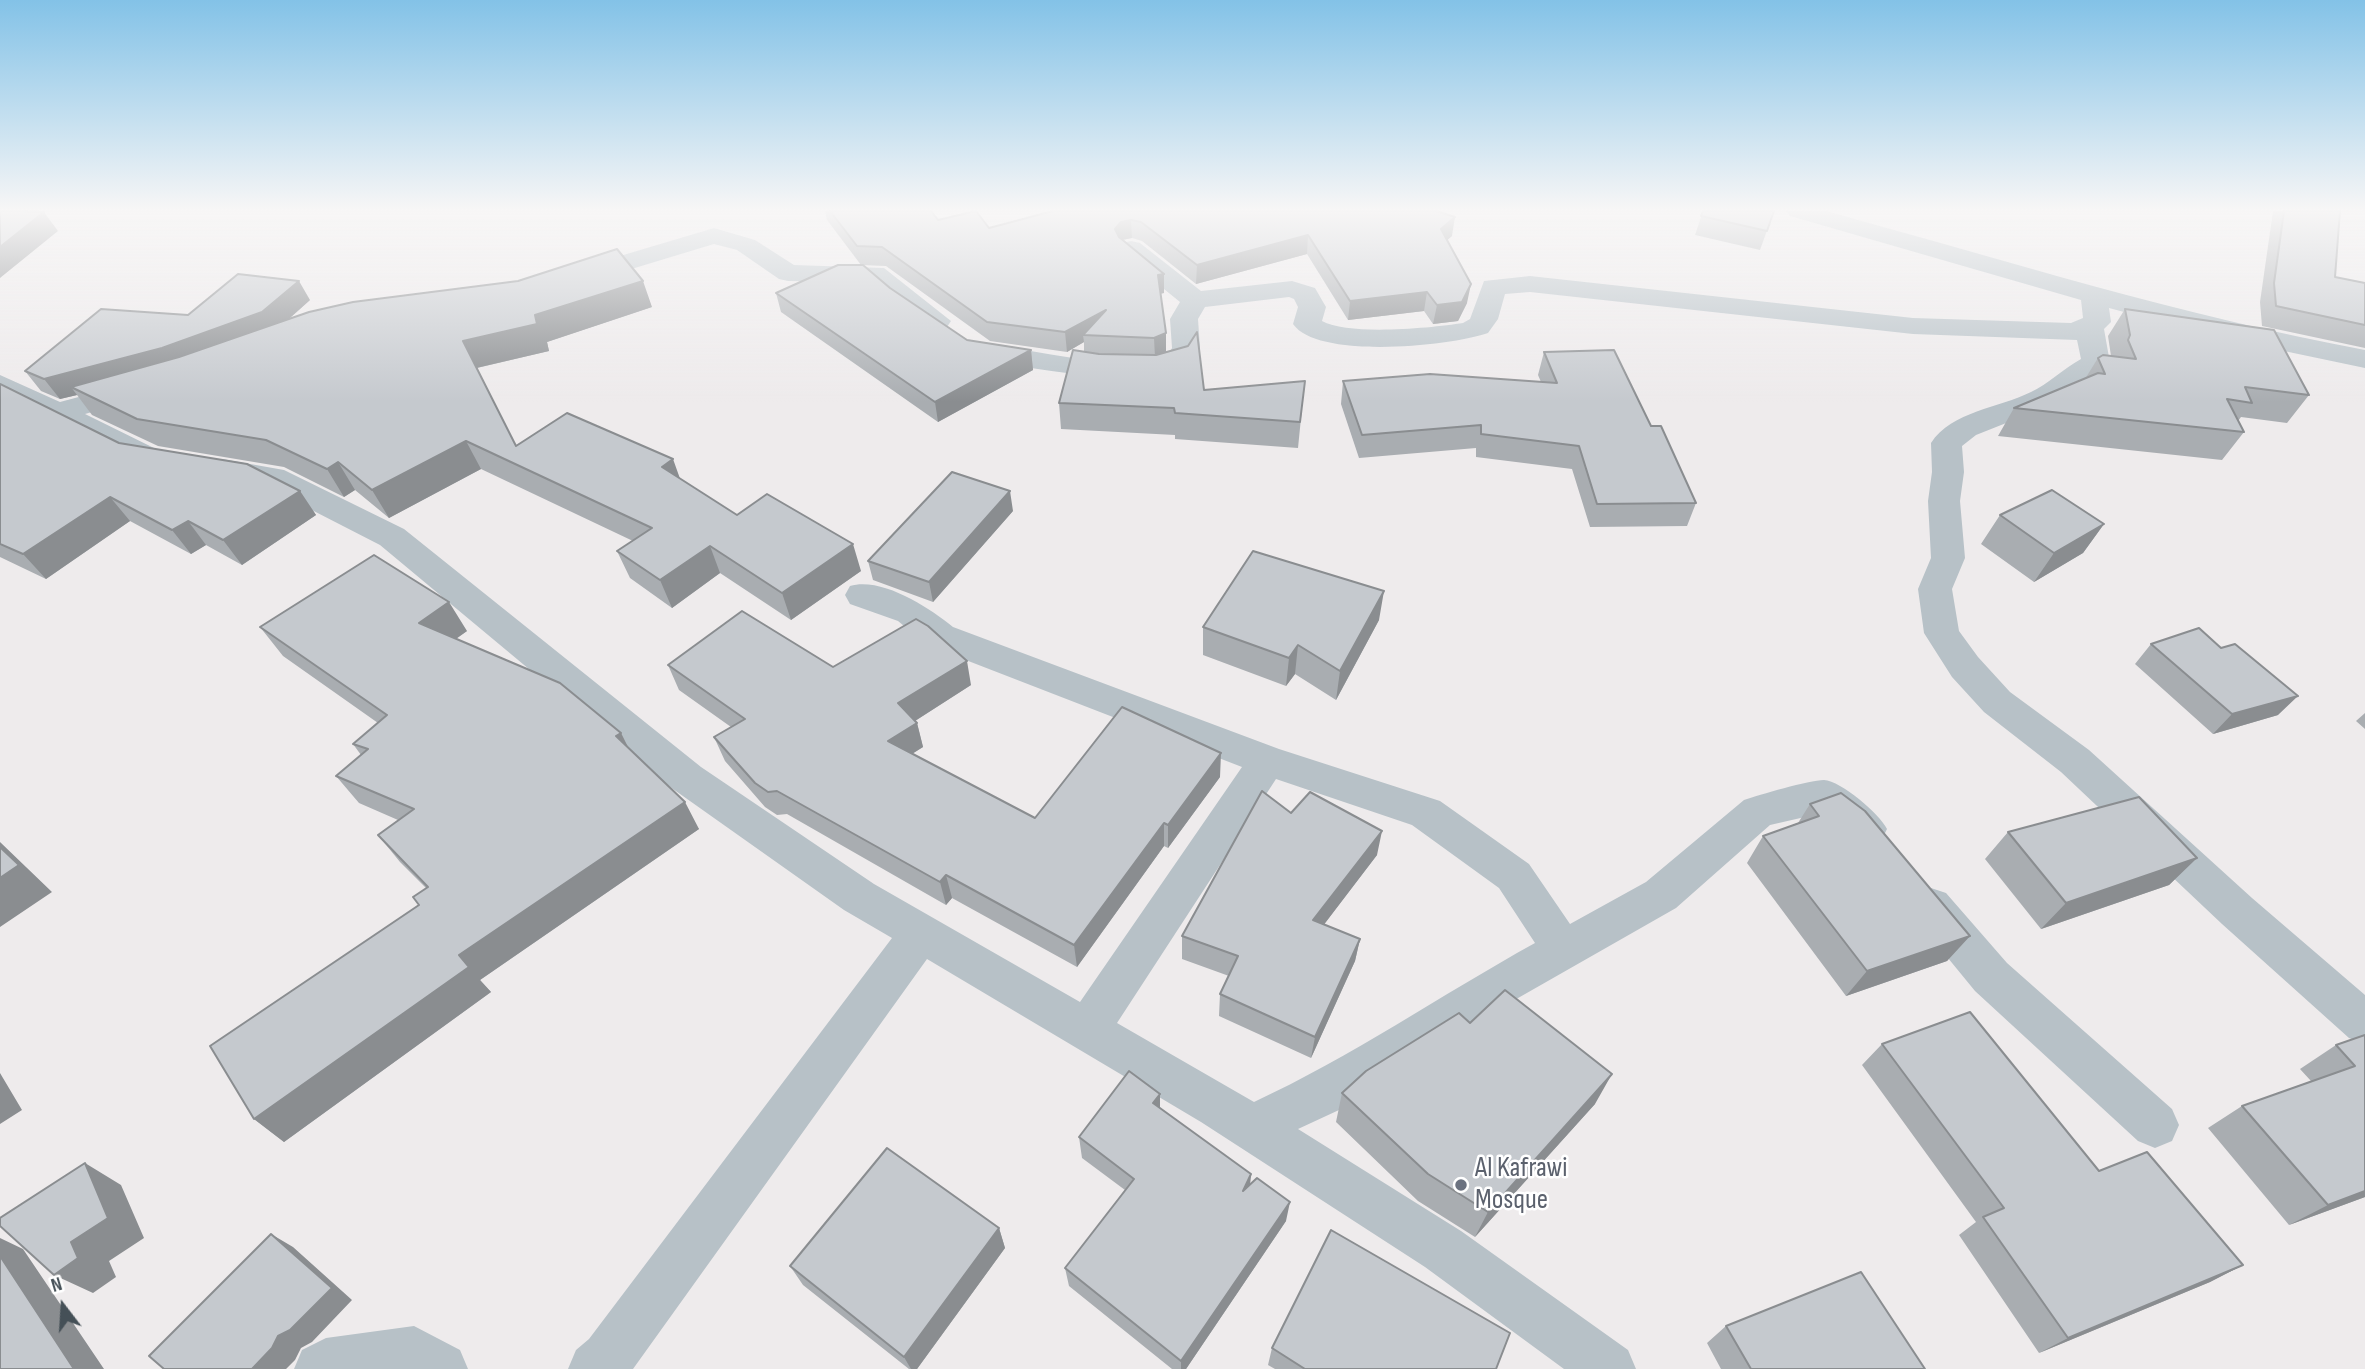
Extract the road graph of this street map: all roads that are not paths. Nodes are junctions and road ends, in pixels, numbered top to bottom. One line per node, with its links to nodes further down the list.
1 (585, 275): 5 (street)
2 (875, 275): 6 (street)
3 (1163, 275): 6 (street)
4 (1986, 275): 7 (street)
5 (555, 284)
6 (1195, 300): 7 (street)
7 (2092, 311): 8 (street); 16 (street)
8 (2365, 359)
9 (161, 383): 11 (street)
10 (0, 384): 11 (street)
11 (58, 412): 14 (street)
12 (862, 595): 13 (street)
13 (1267, 761): 15 (street); 17 (street)
14 (921, 933): 17 (street); 22 (street)
15 (1563, 949): 18 (street); 19 (street)
16 (2365, 1023)
17 (1087, 1030): 19 (street)
18 (2155, 1125)
19 (1252, 1127): 23 (street)
20 (321, 1369): 21 (street)
21 (441, 1369)
22 (595, 1369)
23 (1609, 1369)

